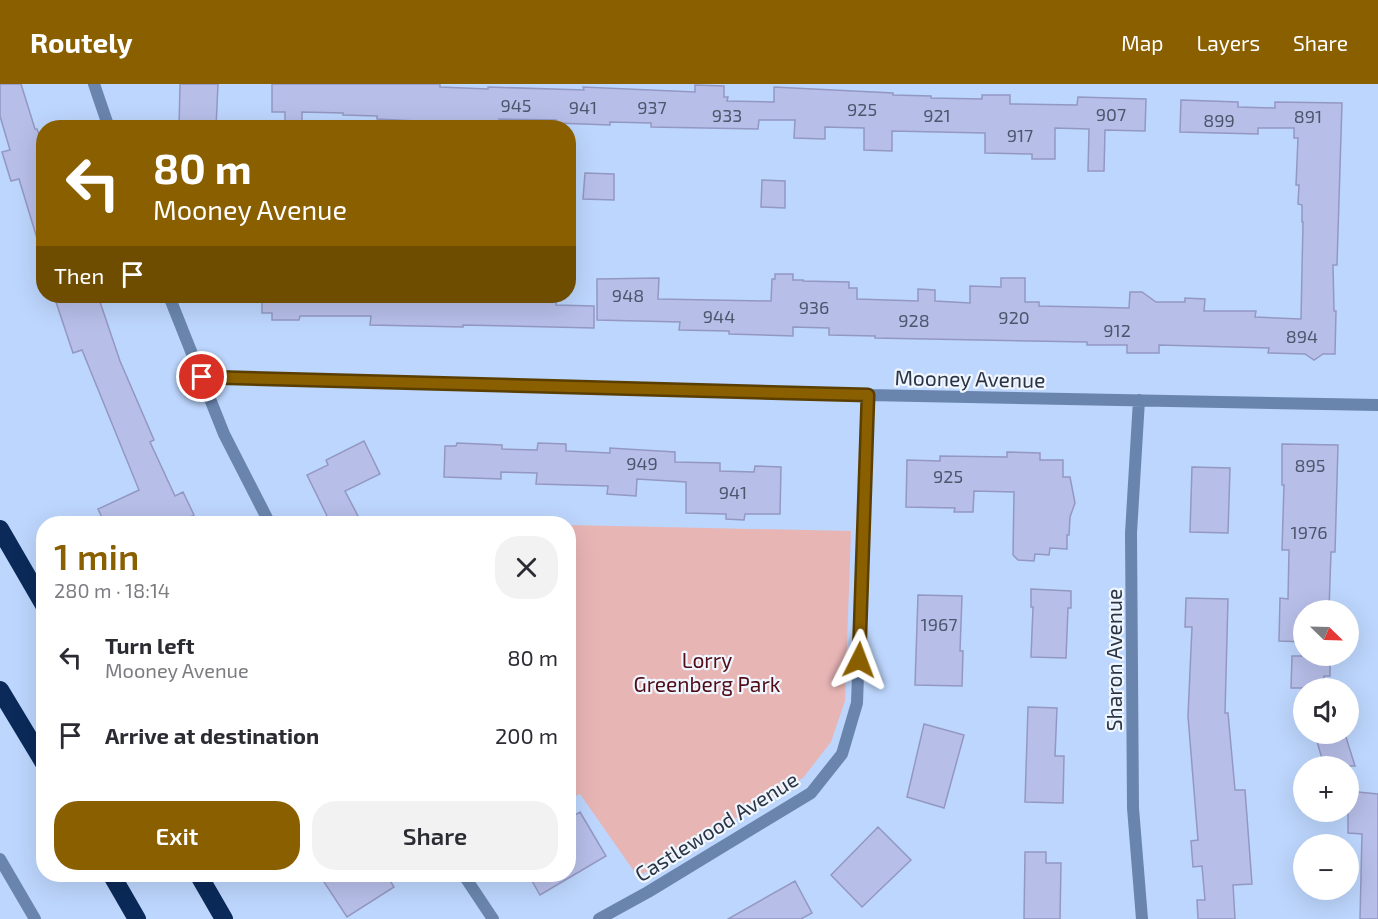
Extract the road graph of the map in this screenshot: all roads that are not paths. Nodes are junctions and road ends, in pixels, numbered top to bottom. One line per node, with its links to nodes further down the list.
1 (94, 84): 2 (street)
2 (107, 120)
3 (172, 303): 4 (street)
4 (202, 377): 5 (street, Mooney Avenue); 8 (street)
5 (868, 395): 6 (street, Mooney Avenue); 21 (street, Castlewood Avenue)
6 (1139, 400): 7 (street, Mooney Avenue); 22 (street, Sharon Avenue)
7 (1378, 405)
8 (266, 516)
9 (0, 529): 10 (highway)
10 (36, 591)
11 (0, 690): 12 (highway)
12 (36, 750)
13 (0, 859): 17 (street)
14 (116, 882): 18 (highway)
15 (203, 882): 19 (highway)
16 (468, 882): 20 (street)
17 (34, 919)
18 (137, 919)
19 (224, 919)
20 (493, 919)
21 (599, 919)
22 (1142, 919)

